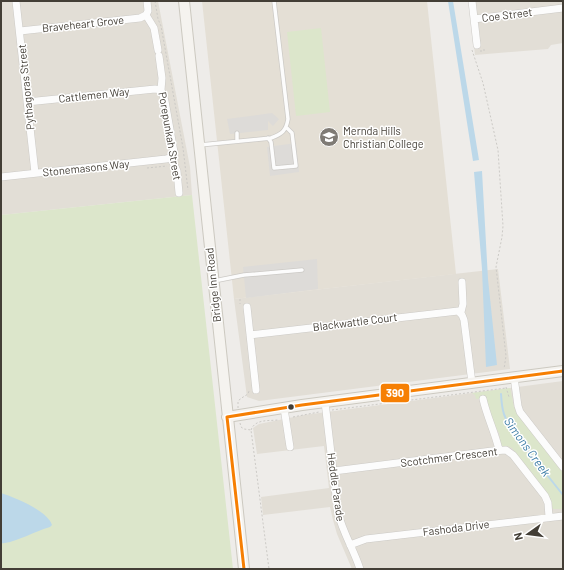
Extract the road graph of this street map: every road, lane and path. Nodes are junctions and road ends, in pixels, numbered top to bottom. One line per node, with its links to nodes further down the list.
1 (16, 1): 10 (street, Pythagoras Street)
2 (147, 1): 8 (street)
3 (155, 1): 23 (path)
4 (184, 1): 19 (main road, Bridge Inn Road)
5 (274, 1): 15 (lane)
6 (472, 1): 9 (street)
7 (563, 8): 9 (street, Coe Street)
8 (146, 15): 10 (street, Braveheart Grove); 13 (street, Porepunkah Street)
9 (474, 19): 11 (street)
10 (20, 31): 14 (street, Pythagoras Street)
11 (478, 45): 12 (path); 12 (path)
12 (472, 52): 33 (path)
13 (161, 90): 14 (street, Cattlemen Way); 20 (street, Porepunkah Street)
14 (27, 102): 21 (street, Pythagoras Street)
15 (287, 128): 17 (lane); 17 (lane)
16 (237, 133): 18 (lane)
17 (268, 138): 18 (lane)
18 (237, 141): 19 (lane)
19 (199, 146): 26 (main road, Bridge Inn Road)
20 (171, 158): 21 (street, Stonemasons Way); 24 (street, Porepunkah Street)
21 (35, 173): 22 (street, Stonemasons Way)
22 (1, 178)
23 (188, 190)
24 (179, 193)
25 (302, 270): 26 (lane)
26 (213, 281): 41 (main road, Bridge Inn Road)
27 (462, 282): 30 (street)
28 (240, 299): 29 (path)
29 (243, 307): 31 (street)
30 (461, 312): 31 (street, Blackwattle Court); 34 (street)
31 (250, 334): 35 (street)
32 (563, 371): 33 (main road)
33 (510, 382): 34 (main road); 37 (path); 38 (path); 45 (street)
34 (472, 383): 38 (main road)
35 (253, 389): 40 (path)
36 (482, 399): 44 (street)
37 (511, 401)
38 (326, 406): 39 (main road); 39 (path); 46 (street, Heddle Parade)
39 (285, 413): 40 (main road); 42 (path); 43 (street)
40 (240, 415): 41 (main road); 42 (path)
41 (227, 417): 50 (main road, Bridge Inn Road)
42 (251, 430): 51 (path)
43 (290, 447)
44 (499, 450): 46 (street, Scotchmer Crescent); 48 (street, Scotchmer Crescent)
45 (563, 467)
46 (334, 471): 49 (street, Heddle Parade)
47 (563, 516): 48 (street, Fashoda Drive)
48 (549, 517): 49 (street, Fashoda Drive)
49 (350, 545): 52 (street, Heddle Parade)
50 (244, 569)
51 (269, 569)
52 (360, 569)

